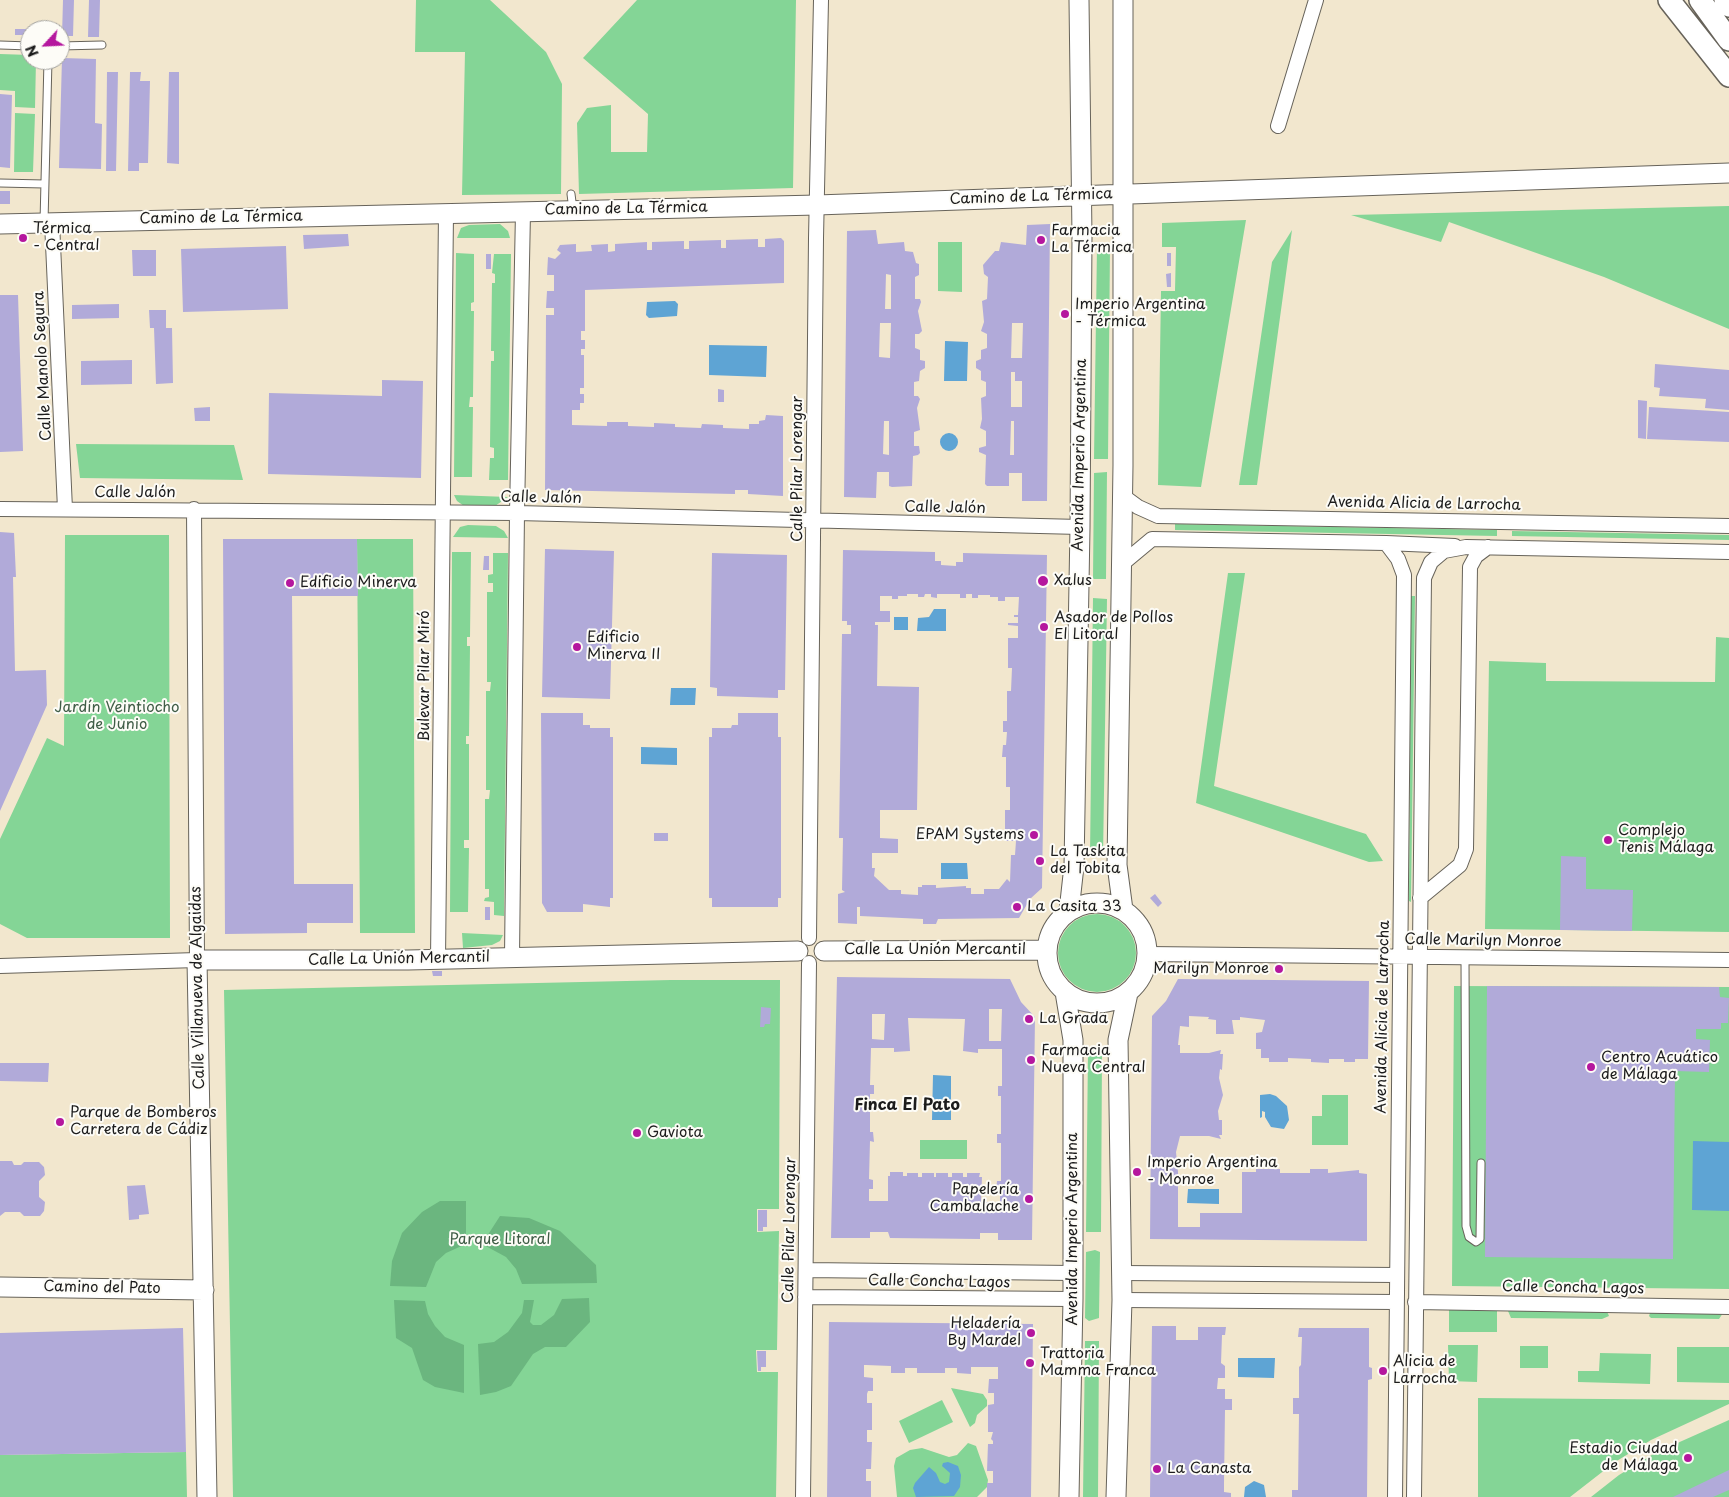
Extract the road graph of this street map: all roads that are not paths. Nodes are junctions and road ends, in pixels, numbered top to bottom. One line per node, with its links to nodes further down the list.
1 (821, 0): 22 (street, Calle Pilar Lorengar)
2 (1079, 0): 21 (street, Avenida Imperio Argentina)
3 (1123, 0): 20 (street)
4 (1316, 0): 16 (street)
5 (1669, 0): 15 (main road)
6 (1700, 0): 9 (main road)
7 (1725, 0): 8 (main road)
8 (1729, 6)
9 (1729, 40)
10 (0, 45): 12 (lane)
11 (102, 45): 13 (lane)
12 (20, 46)
13 (70, 46)
14 (48, 70): 19 (lane)
15 (1729, 76)
16 (1278, 126)
17 (1729, 173): 20 (street, Camino de La Térmica)
18 (0, 183): 19 (lane)
19 (44, 184): 25 (lane)
20 (1124, 194): 21 (street, Camino de La Térmica); 27 (street)
21 (1081, 195): 22 (street, Camino de La Térmica); 35 (street, Avenida Imperio Argentina)
22 (817, 204): 23 (street, Camino de La Térmica); 33 (street, Calle Pilar Lorengar)
23 (523, 212): 24 (street, Camino de La Térmica); 32 (street)
24 (446, 213): 25 (street, Camino de La Térmica); 31 (street, Bulevar Pilar Miró)
25 (48, 222): 26 (street, Camino de La Térmica); 29 (street, Calle Manolo Segura)
26 (0, 224)
27 (1123, 496): 34 (street, Avenida Alicia de Larrocha); 40 (street)
28 (0, 509): 29 (street, Calle Jalón)
29 (65, 509): 30 (street, Calle Jalón)
30 (194, 509): 31 (street, Calle Jalón); 53 (street, Calle Villanueva de Algaidas)
31 (442, 513): 32 (street, Calle Jalón); 51 (street, Bulevar Pilar Miró)
32 (516, 513): 33 (street, Calle Jalón); 49 (street)
33 (813, 521): 35 (street, Calle Jalón); 45 (street, Calle Pilar Lorengar)
34 (1729, 526)
35 (1080, 527): 43 (street, Avenida Imperio Argentina)
36 (1386, 543): 37 (street); 40 (street); 48 (street, Avenida Alicia de Larrocha)
37 (1466, 547): 38 (street); 41 (street)
38 (1488, 547): 39 (street); 41 (street)
39 (1729, 552)
40 (1122, 564): 42 (street)
41 (1420, 898): 50 (street)
42 (1123, 910): 43 (street); 47 (street)
43 (1069, 911): 44 (street)
44 (1046, 950): 46 (street, Calle La Unión Mercantil); 56 (street)
45 (806, 951): 46 (street); 46 (street); 49 (street, Calle La Unión Mercantil); 59 (street, Calle Pilar Lorengar)
46 (824, 951)
47 (1147, 954): 48 (street, Calle Marilyn Monroe); 57 (street)
48 (1398, 956): 50 (street, Calle Marilyn Monroe); 62 (street, Avenida Alicia de Larrocha)
49 (512, 957): 51 (street, Calle La Unión Mercantil)
50 (1420, 957): 52 (street, Calle Marilyn Monroe); 69 (street)
51 (438, 959): 53 (street, Calle La Unión Mercantil)
52 (1465, 959): 54 (street, Calle Marilyn Monroe); 58 (lane)
53 (197, 960): 55 (street, Calle La Unión Mercantil); 64 (street, Calle Villanueva de Algaidas)
54 (1729, 960)
55 (0, 966)
56 (1065, 992): 57 (street); 60 (street, Avenida Imperio Argentina)
57 (1128, 993): 61 (street)
58 (1481, 1163)
59 (806, 1270): 60 (street, Calle Concha Lagos); 65 (street, Calle Pilar Lorengar)
60 (1073, 1272): 66 (street, Avenida Imperio Argentina)
61 (1121, 1273): 62 (street); 67 (street)
62 (1396, 1275): 68 (street, Avenida Alicia de Larrocha)
63 (0, 1287): 64 (street, Camino del Pato)
64 (204, 1290): 71 (street, Calle Villanueva de Algaidas)
65 (806, 1297): 66 (street, Calle Concha Lagos); 72 (street, Calle Pilar Lorengar)
66 (1073, 1299): 73 (street, Avenida Imperio Argentina)
67 (1122, 1300): 68 (street); 74 (street)
68 (1396, 1302): 75 (street, Avenida Alicia de Larrocha)
69 (1415, 1302): 70 (street, Calle Concha Lagos); 76 (street)
70 (1729, 1307)
71 (207, 1497)
72 (803, 1497)
73 (1069, 1497)
74 (1116, 1497)
75 (1395, 1497)
76 (1414, 1497)

